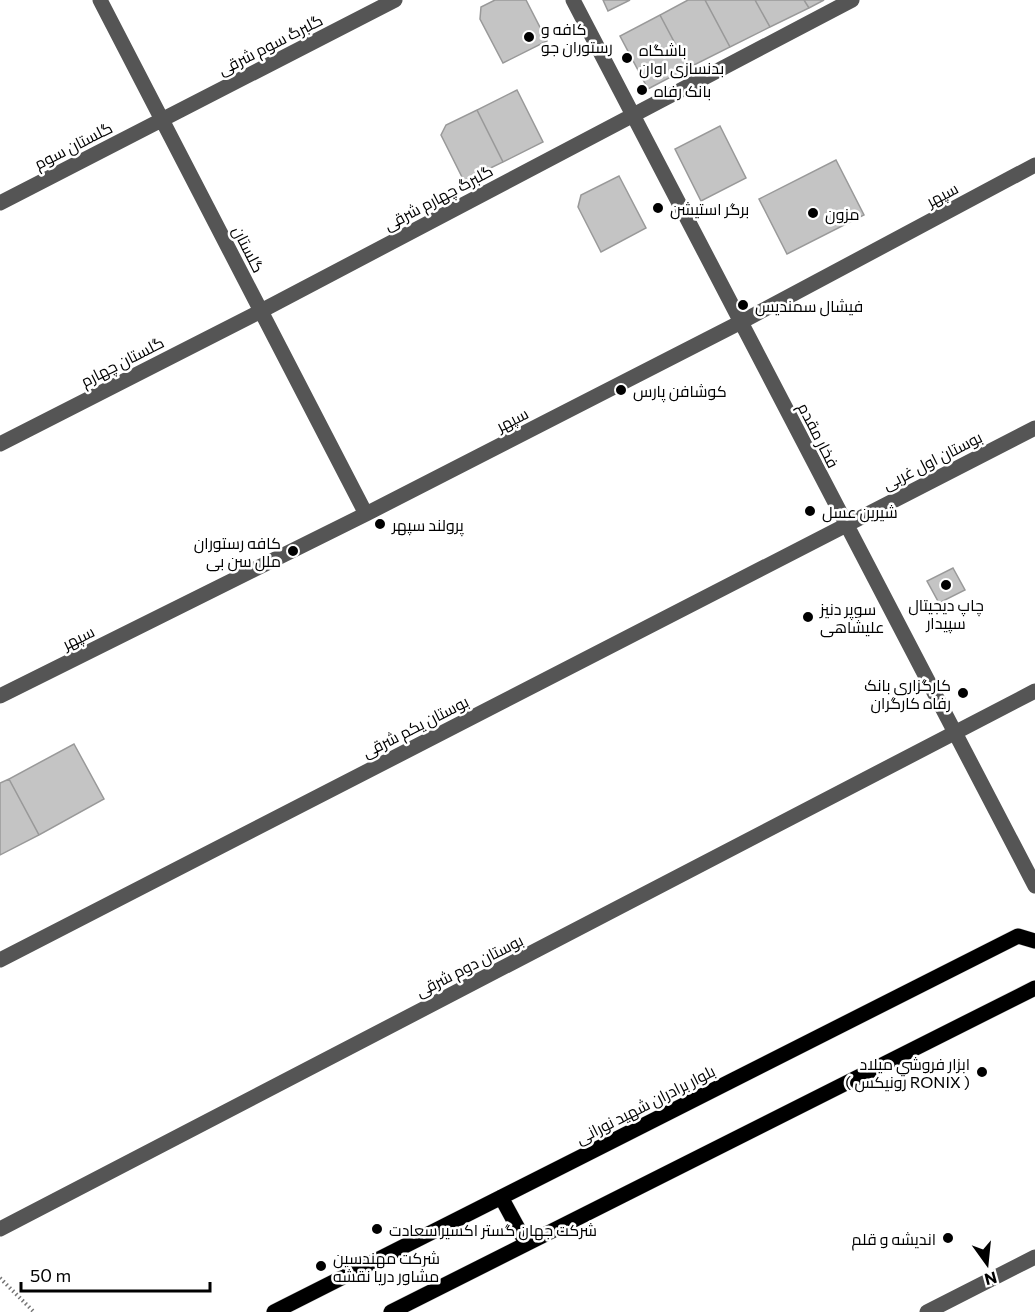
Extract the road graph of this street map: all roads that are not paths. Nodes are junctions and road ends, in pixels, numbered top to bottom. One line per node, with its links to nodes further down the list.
1 (100, 0): 6 (street, گلستان)
2 (395, 0): 6 (street, گلبرگ سوم شرقی)
3 (573, 0): 5 (street, فخار مقدم)
4 (852, 0): 5 (street, گلبرگ چهارم شرقی)
5 (632, 114): 9 (street, گلبرگ چهارم شرقی); 10 (street, فخار مقدم)
6 (162, 120): 8 (street, گلستان سوم); 9 (street, گلستان)
7 (1035, 165): 10 (street, سپهر)
8 (0, 203)
9 (261, 311): 12 (street, گلستان چهارم); 13 (street, گلستان)
10 (741, 322): 13 (street, سپهر); 14 (street, فخار مقدم)
11 (1035, 428): 14 (street, بوستان اول غربی)
12 (0, 444)
13 (366, 514): 16 (street, سپهر)
14 (846, 525): 17 (street, فخار مقدم); 20 (street, بوستان یکم شرقی)
15 (1035, 691): 17 (street, بوستان دوم شرقی)
16 (0, 696)
17 (955, 733): 18 (street, فخار مقدم); 23 (street, بوستان دوم شرقی)
18 (1035, 886)
19 (1035, 941): 22 (main road, بلوار برادران شهید نورانی)
20 (0, 960)
21 (1035, 988): 24 (main road)
22 (501, 1197): 24 (main road); 26 (main road, بلوار برادران شهید نورانی)
23 (0, 1229)
24 (526, 1243): 27 (main road)
25 (1035, 1257): 28 (street)
26 (274, 1312)
27 (391, 1312)
28 (927, 1312)

